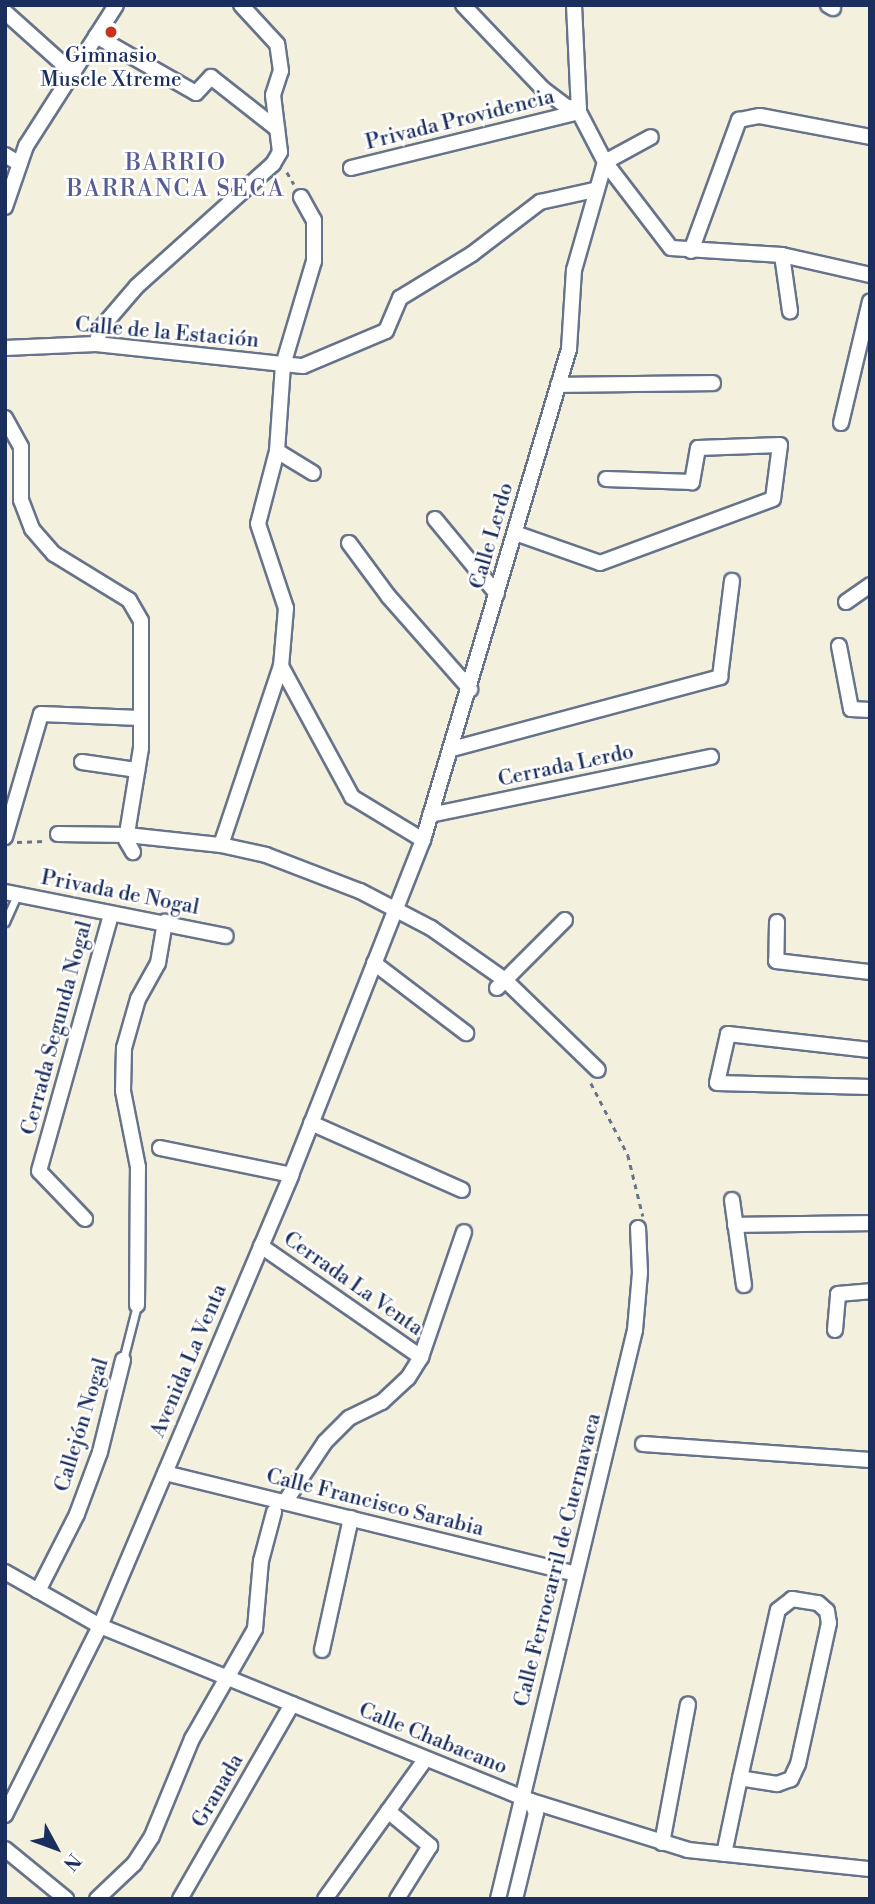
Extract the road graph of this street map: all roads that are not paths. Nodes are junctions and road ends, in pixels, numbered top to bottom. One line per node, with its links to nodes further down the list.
1 (116, 5): 6 (street)
2 (463, 5): 8 (street)
3 (574, 5): 8 (street)
4 (248, 8): 9 (street)
5 (5, 12): 7 (street)
6 (96, 36): 7 (street); 9 (street)
7 (73, 73): 14 (street)
8 (579, 110): 13 (street); 15 (street, Privada Providencia)
9 (277, 129): 24 (street)
10 (651, 137): 13 (street)
11 (870, 137): 19 (street)
12 (5, 155): 14 (street)
13 (605, 162): 16 (street, Calle Lerdo); 19 (street)
14 (20, 164): 18 (street)
15 (351, 168)
16 (594, 190): 26 (street, Calle de la Estación); 28 (street, Calle Lerdo)
17 (301, 197): 26 (street)
18 (5, 207)
19 (691, 251): 20 (street)
20 (782, 255): 21 (street); 23 (street)
21 (870, 275)
22 (870, 301): 30 (street)
23 (790, 311)
24 (96, 344): 25 (street, Calle de la Estación); 26 (street, Calle de la Estación)
25 (5, 348)
26 (283, 365): 31 (street)
27 (713, 383): 28 (street)
28 (558, 385): 35 (street, Calle Lerdo)
29 (5, 418): 45 (street)
30 (841, 423)
31 (278, 451): 32 (street); 42 (street)
32 (313, 473)
33 (606, 480): 35 (street)
34 (435, 519): 39 (street)
35 (515, 533): 39 (street, Calle Lerdo)
36 (349, 543): 43 (street)
37 (732, 581): 46 (street)
38 (870, 585): 40 (street)
39 (497, 594): 43 (street, Calle Lerdo)
40 (846, 602)
41 (839, 646): 44 (street)
42 (281, 666): 54 (street); 55 (street)
43 (470, 689): 46 (street, Calle Lerdo)
44 (870, 710)
45 (140, 718): 49 (street); 53 (street)
46 (452, 749): 50 (street, Calle Lerdo)
47 (711, 757): 50 (street, Cerrada Lerdo)
48 (82, 762): 49 (street)
49 (137, 770): 52 (street)
50 (430, 815): 54 (street, Calle Lerdo)
51 (58, 834): 52 (street)
52 (127, 835): 55 (street); 56 (street)
53 (5, 837)
54 (423, 840): 58 (street, Calle Lerdo)
55 (221, 845): 58 (street)
56 (132, 852)
57 (11, 894): 59 (street, Privada de Nogal); 61 (lane)
58 (396, 913): 65 (street, Avenida La Venta); 67 (street)
59 (111, 914): 62 (street, Privada de Nogal); 77 (street, Cerrada Segunda Nogal)
60 (565, 920): 67 (street)
61 (5, 922)
62 (164, 922): 64 (street, Privada de Nogal); 85 (street)
63 (777, 922): 66 (street)
64 (226, 936)
65 (374, 963): 68 (street); 72 (street, Avenida La Venta)
66 (870, 972)
67 (501, 984): 70 (street)
68 (466, 1033)
69 (870, 1050): 71 (street)
70 (592, 1073)
71 (870, 1087)
72 (311, 1123): 74 (street, Avenida La Venta); 75 (street)
73 (160, 1148): 74 (street)
74 (290, 1175): 82 (street, Avenida La Venta)
75 (462, 1190)
76 (732, 1200): 79 (street)
77 (85, 1219)
78 (870, 1223): 79 (street)
79 (736, 1225): 83 (street)
80 (641, 1227): 95 (street, Calle Ferrocarril de Cuernavaca)
81 (464, 1232): 87 (street)
82 (261, 1246): 87 (street, Cerrada La Venta); 91 (street, Avenida La Venta)
83 (744, 1285)
84 (870, 1291): 86 (street)
85 (137, 1305): 88 (lane, Callejón Nogal)
86 (835, 1330)
87 (421, 1357): 92 (street)
88 (123, 1360): 96 (street, Callejón Nogal)
89 (643, 1444): 90 (street)
90 (870, 1460)
91 (165, 1473): 92 (street, Calle Francisco Sarabia); 97 (street, Avenida La Venta)
92 (279, 1507): 93 (street, Calle Francisco Sarabia); 99 (street)
93 (351, 1518): 95 (street, Calle Francisco Sarabia); 98 (street)
94 (5, 1573): 96 (street, Calle Chabacano)
95 (575, 1574): 104 (street, Calle Ferrocarril de Cuernavaca)
96 (38, 1591): 97 (street, Calle Chabacano)
97 (100, 1626): 99 (street, Calle Chabacano); 106 (street, Avenida La Venta)
98 (322, 1650)
99 (230, 1679): 100 (street, Calle Chabacano); 112 (street)
100 (292, 1704): 102 (street, Calle Chabacano); 113 (street, Granada)
101 (688, 1704): 107 (street)
102 (424, 1761): 104 (street, Calle Chabacano); 105 (street)
103 (740, 1778): 103 (street); 109 (street)
104 (526, 1799): 107 (street, Calle Chabacano); 116 (street, Calle Ferrocarril de Cuernavaca); 117 (street)
105 (388, 1811): 114 (street); 115 (street)
106 (5, 1815)
107 (662, 1843): 109 (street, Calle Chabacano)
108 (5, 1849): 111 (street)
109 (724, 1854): 110 (street, Calle Chabacano)
110 (870, 1868)
111 (66, 1899)
112 (97, 1899)
113 (180, 1899)
114 (325, 1899)
115 (397, 1899)
116 (498, 1899)
117 (515, 1899)

